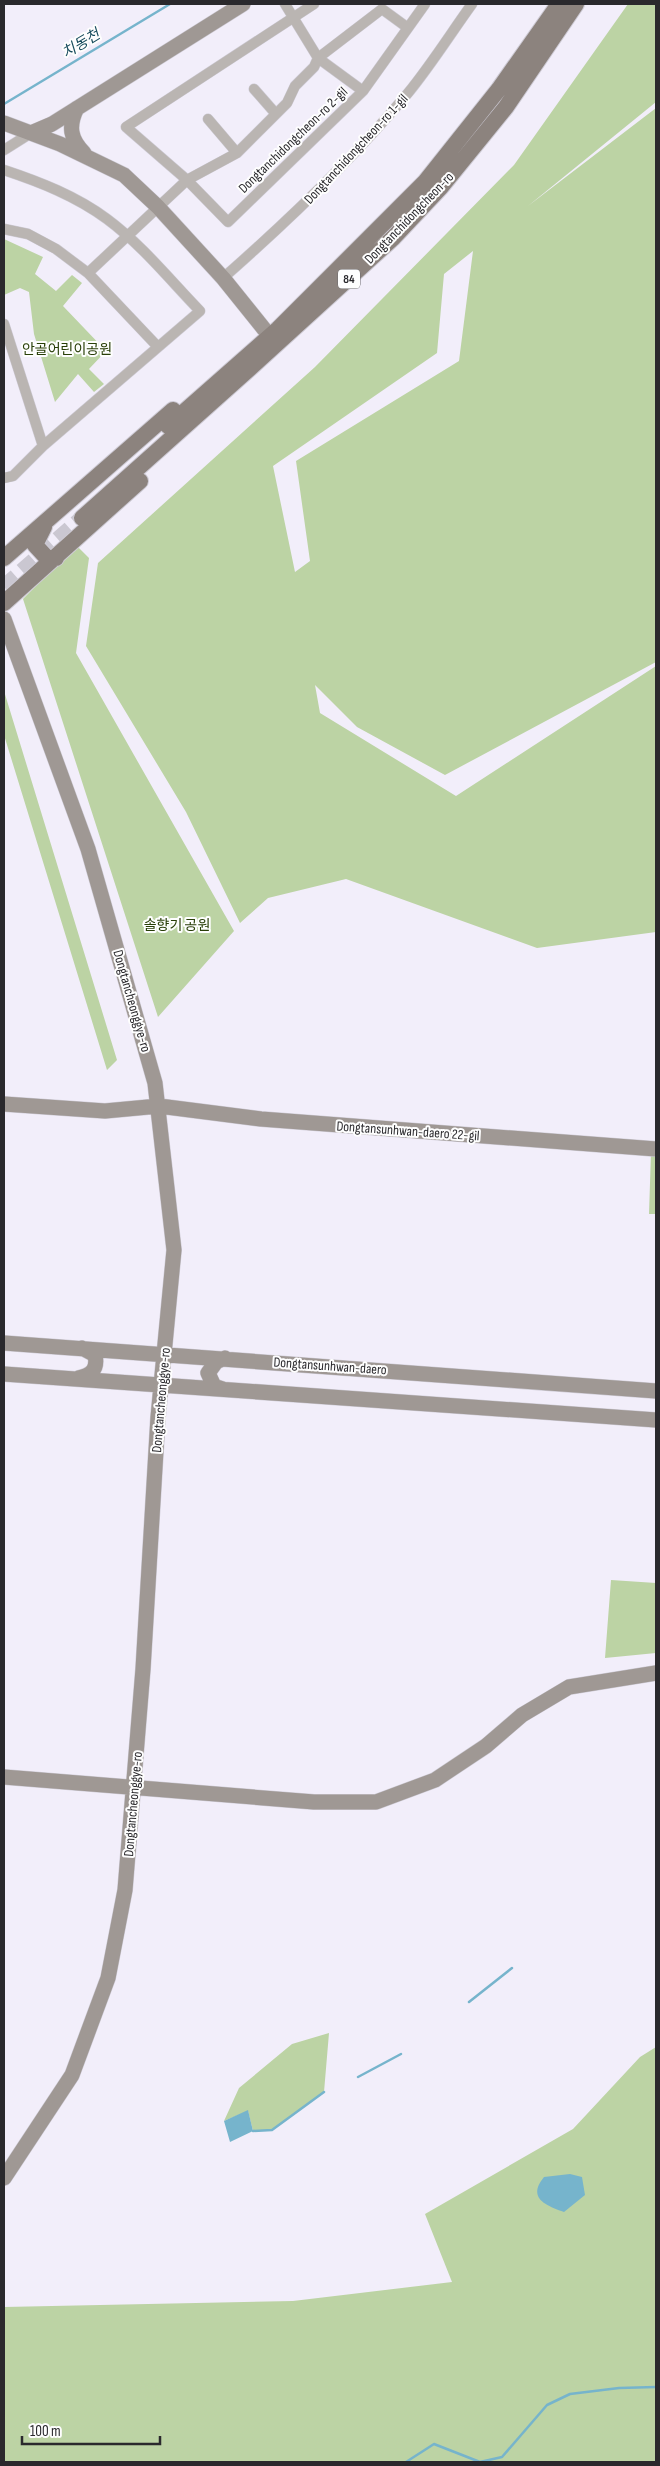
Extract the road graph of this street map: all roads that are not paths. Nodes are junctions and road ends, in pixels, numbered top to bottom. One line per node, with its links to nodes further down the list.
1 (243, 4): 12 (street)
2 (285, 4): 7 (street)
3 (314, 4): 7 (street, Dongtanchidongcheon-ro 2-gil)
4 (425, 4): 8 (street, Dongtanchidongcheon-ro 2-gil)
5 (471, 4): 27 (street, Dongtanchidongcheon-ro 1-gil)
6 (566, 6): 25 (main road, Dongtanchidongcheon-ro / 84); 28 (main road, Dongtanchidongcheon-ro / 84)
7 (293, 17): 9 (street); 21 (street, Dongtanchidongcheon-ro 2-gil)
8 (408, 28): 9 (street); 11 (street, Dongtanchidongcheon-ro 2-gil)
9 (318, 58): 11 (street); 13 (street)
10 (254, 89): 13 (street)
11 (363, 91): 21 (street, Dongtanchidongcheon-ro 2-gil)
12 (77, 108): 16 (street); 19 (street)
13 (276, 114): 18 (street)
14 (208, 119): 18 (street)
15 (4, 123): 16 (street)
16 (25, 131): 17 (street); 19 (street)
17 (4, 150)
18 (237, 153): 21 (street)
19 (86, 156): 22 (street)
20 (4, 170): 24 (street)
21 (187, 180): 22 (street)
22 (158, 207): 24 (street); 27 (street)
23 (4, 229): 26 (street)
24 (128, 236): 26 (street); 32 (street)
25 (334, 271): 28 (main road, Dongtanchidongcheon-ro / 84); 30 (main road)
26 (88, 273): 32 (street)
27 (223, 278): 30 (street)
28 (341, 286): 37 (main road)
29 (4, 324): 31 (street)
30 (264, 329): 35 (main road)
31 (7, 346): 33 (street)
32 (158, 348): 33 (street)
33 (44, 446): 34 (street)
34 (4, 478)
35 (46, 523): 36 (main road); 37 (main road)
36 (4, 558)
37 (56, 558): 38 (main road)
38 (4, 603)
39 (4, 619): 41 (street, Dongtancheonggye-ro)
40 (4, 1104): 41 (street, Dongtansunhwan-daero 22-gil)
41 (159, 1106): 42 (street, Dongtansunhwan-daero 22-gil); 45 (street, Dongtancheonggye-ro)
42 (656, 1149)
43 (4, 1343): 44 (street, Dongtansunhwan-daero)
44 (82, 1348): 45 (street, Dongtansunhwan-daero); 48 (street)
45 (164, 1353): 46 (street, Dongtansunhwan-daero); 49 (street, Dongtancheonggye-ro)
46 (225, 1358): 50 (street); 51 (street, Dongtansunhwan-daero)
47 (4, 1374): 48 (street)
48 (76, 1378): 49 (street)
49 (160, 1384): 50 (street); 55 (street, Dongtancheonggye-ro)
50 (224, 1389): 52 (street)
51 (656, 1391)
52 (656, 1420)
53 (656, 1673): 55 (street)
54 (4, 1777): 55 (street)
55 (135, 1788): 56 (street, Dongtancheonggye-ro)
56 (4, 2178)

